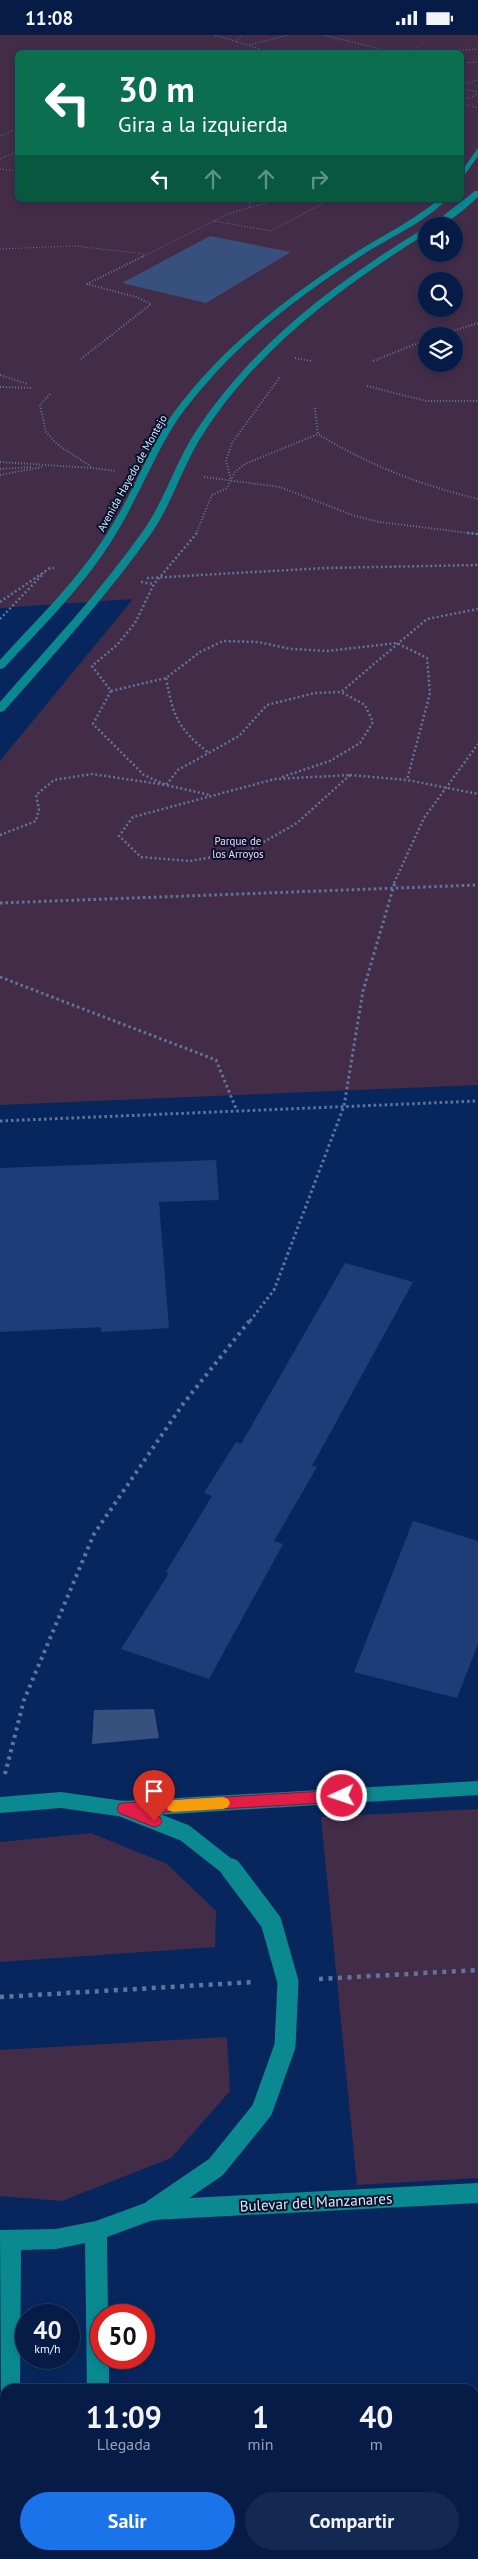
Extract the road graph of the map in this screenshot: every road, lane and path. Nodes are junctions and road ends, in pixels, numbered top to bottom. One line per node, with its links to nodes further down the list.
1 (215, 35): 5 (path)
2 (242, 35): 5 (path)
3 (288, 35): 6 (path)
4 (323, 35): 10 (path)
5 (236, 42): 6 (path)
6 (248, 46): 9 (path)
7 (420, 47): 11 (path)
8 (478, 49): 12 (path)
9 (262, 50)
10 (385, 50)
11 (415, 50)
12 (464, 50)
13 (478, 62): 14 (path)
14 (464, 63)
15 (478, 80): 16 (path)
16 (471, 82): 17 (path); 18 (path)
17 (478, 83)
18 (464, 84)
19 (464, 90): 20 (path)
20 (478, 93): 21 (path)
21 (464, 100)
22 (464, 103): 23 (path)
23 (478, 108)
24 (15, 129): 25 (path)
25 (0, 136)
26 (478, 150): 31 (street)
27 (15, 152): 28 (path)
28 (0, 159)
29 (0, 169): 30 (path)
30 (15, 171)
31 (464, 173)
32 (478, 193): 38 (street)
33 (250, 202): 37 (path)
34 (269, 202): 37 (path)
35 (327, 202): 39 (path)
36 (440, 202): 64 (street, Avenida Hayedo de Montejo)
37 (249, 207): 39 (path)
38 (449, 217)
39 (214, 221): 42 (path)
40 (418, 236): 66 (street)
41 (0, 249): 42 (path)
42 (147, 254): 47 (path)
43 (478, 323): 44 (path)
44 (463, 328)
45 (418, 343): 49 (path)
46 (302, 353): 48 (path)
47 (81, 359)
48 (295, 359)
49 (373, 361)
50 (284, 373): 67 (path)
51 (0, 375): 52 (path)
52 (28, 383)
53 (367, 386): 57 (path)
54 (0, 387): 55 (path)
55 (33, 388)
56 (50, 394): 62 (path)
57 (478, 401)
58 (315, 407): 59 (path)
59 (318, 434): 67 (path); 68 (path)
60 (0, 462): 61 (path)
61 (48, 466): 62 (path); 63 (path); 65 (path)
62 (93, 468): 64 (path)
63 (0, 469)
64 (144, 473): 76 (street, Avenida Hayedo de Montejo)
65 (0, 475)
66 (176, 475): 67 (path); 80 (street)
67 (231, 480): 69 (path); 71 (path)
68 (478, 499)
69 (478, 534)
70 (478, 565): 71 (path)
71 (158, 579): 78 (path)
72 (0, 602): 74 (path)
73 (478, 609): 75 (path)
74 (0, 619)
75 (397, 643): 77 (path); 79 (path); 85 (path)
76 (0, 666)
77 (166, 678): 78 (path); 82 (path)
78 (111, 691): 86 (path)
79 (341, 692): 82 (path); 84 (path)
80 (0, 709)
81 (478, 744): 87 (path)
82 (210, 753): 86 (path)
83 (350, 775): 84 (path); 85 (path); 89 (path)
84 (275, 779): 89 (path)
85 (407, 780): 87 (path)
86 (166, 785): 89 (path); 90 (path)
87 (446, 788): 88 (path); 92 (path)
88 (478, 794)
89 (210, 795)
90 (0, 835)
91 (478, 885): 92 (path)
92 (392, 888): 93 (path); 96 (path)
93 (0, 903)
94 (0, 977): 97 (path)
95 (478, 1101): 96 (path)
96 (344, 1106): 97 (path); 99 (path)
97 (237, 1111): 98 (path)
98 (0, 1121)
99 (5, 1775)
100 (478, 1788): 102 (street)
101 (0, 1805): 102 (street)
102 (124, 1809): 108 (street, bridge)
103 (478, 1969): 104 (path)
104 (309, 1979)
105 (259, 1982): 106 (path)
106 (0, 1997)
107 (478, 2193): 108 (street, Bulevar del Manzanares)
108 (153, 2210): 109 (street)
109 (96, 2231): 110 (street); 112 (street)
110 (5, 2241): 111 (street)
111 (9, 2384)
112 (98, 2384)

